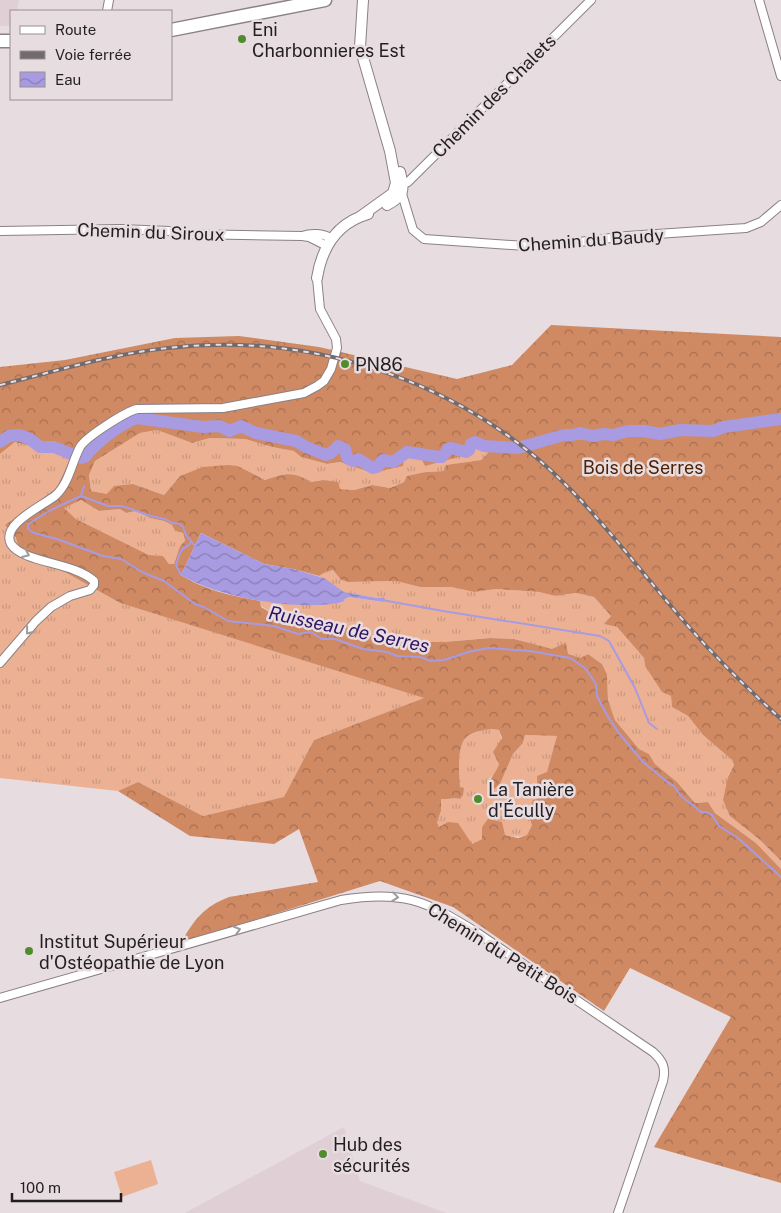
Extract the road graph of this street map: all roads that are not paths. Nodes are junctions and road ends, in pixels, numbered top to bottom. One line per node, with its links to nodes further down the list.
1 (326, 0): 5 (main road)
2 (363, 0): 7 (street)
3 (591, 0): 7 (street, Chemin des Chalets)
4 (758, 0): 6 (street)
5 (172, 30)
6 (781, 76)
7 (400, 189): 8 (street, Chemin du Baudy); 10 (street)
8 (781, 205)
9 (0, 231): 10 (street, Chemin du Siroux)
10 (328, 242): 11 (street)
11 (317, 278): 12 (street, one-way to 12)
12 (0, 663)
13 (0, 998): 14 (street, Chemin du Petit Bois, one-way to 14)
14 (618, 1213)

